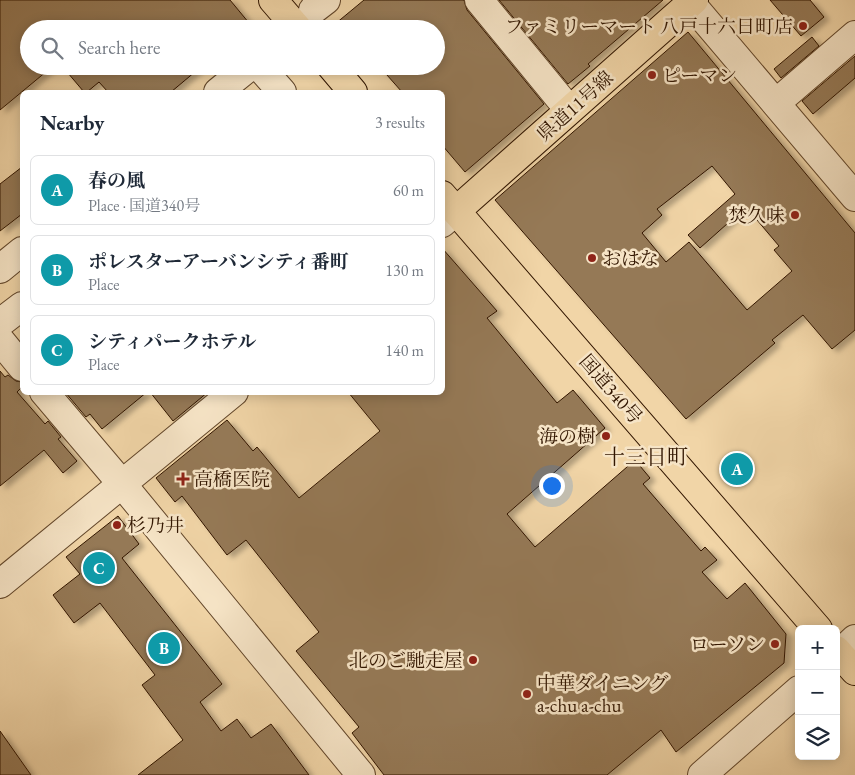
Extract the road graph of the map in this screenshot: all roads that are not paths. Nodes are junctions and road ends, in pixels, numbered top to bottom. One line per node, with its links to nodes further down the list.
1 (273, 0): 4 (main road)
2 (479, 0): 12 (street)
3 (691, 1): 13 (street); 15 (main road, 県道11号線)
4 (312, 13)
5 (855, 35): 13 (street)
6 (239, 75): 9 (street)
7 (267, 75): 10 (street)
8 (339, 75): 11 (main road)
9 (220, 90)
10 (280, 90)
11 (351, 90)
12 (561, 100)
13 (776, 103): 14 (street)
14 (855, 197)
15 (447, 210): 27 (main road, 国道340号)
16 (20, 253): 17 (street)
17 (0, 269)
18 (20, 308): 19 (street)
19 (0, 323)
20 (20, 325): 21 (street)
21 (0, 341): 22 (street)
22 (20, 365)
23 (47, 395): 25 (street)
24 (230, 395): 25 (street)
25 (122, 484): 26 (street); 30 (street)
26 (0, 584)
27 (814, 625)
28 (795, 694): 29 (street)
29 (719, 770)
30 (361, 775)

